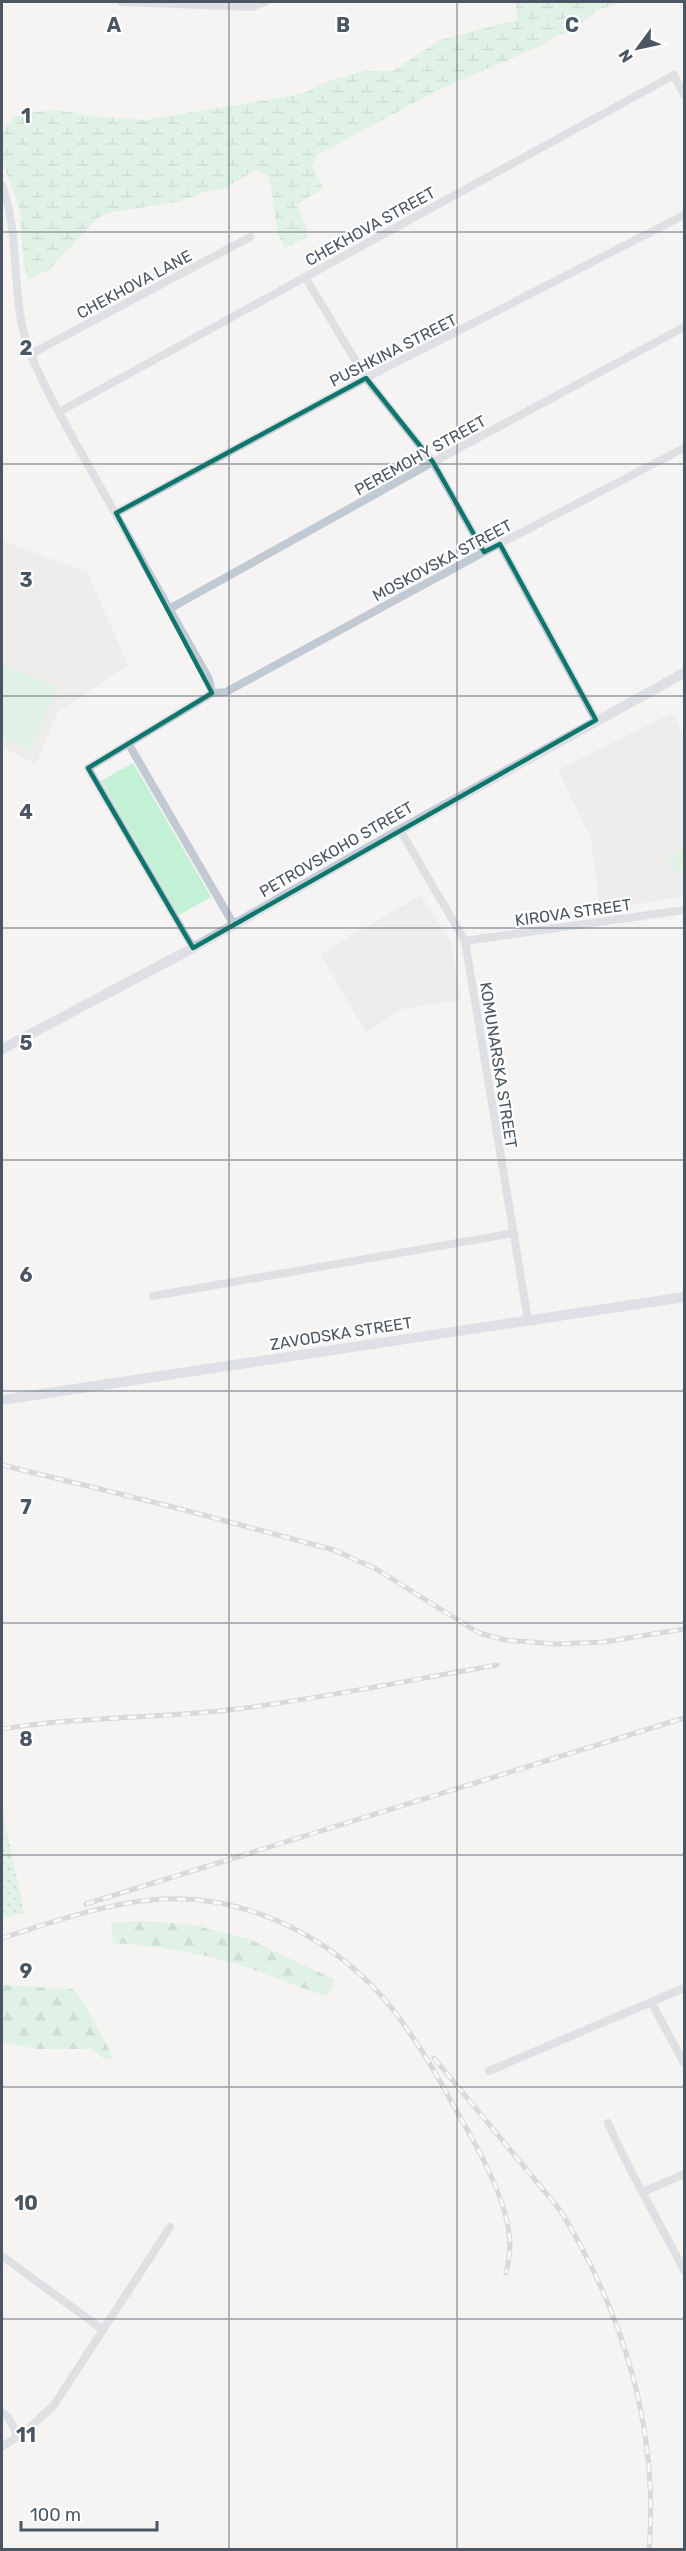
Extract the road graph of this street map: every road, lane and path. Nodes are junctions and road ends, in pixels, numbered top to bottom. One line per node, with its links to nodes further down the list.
1 (121, 2): 2 (street)
2 (265, 2)
3 (684, 95): 7 (street, CHEKHOVA STREET)
4 (2, 185): 9 (street)
5 (684, 215): 10 (street, PUSHKINA STREET)
6 (250, 237): 9 (street, CHEKHOVA LANE)
7 (305, 277): 10 (street); 11 (street, CHEKHOVA STREET)
8 (684, 327): 13 (street, PEREMOHY STREET)
9 (31, 354): 11 (street)
10 (366, 378): 13 (street); 14 (street, PUSHKINA STREET)
11 (59, 412): 14 (street)
12 (684, 448): 15 (street, MOSKOVSKA STREET)
13 (433, 462): 16 (street); 17 (street, PEREMOHY STREET)
14 (116, 513): 17 (street)
15 (500, 544): 16 (street, MOSKOVSKA STREET); 20 (street)
16 (484, 552): 19 (street, MOSKOVSKA STREET)
17 (169, 609): 19 (street)
18 (684, 673): 20 (main road, PETROVSKOHO STREET)
19 (212, 693): 21 (street, MOSKOVSKA STREET)
20 (596, 720): 22 (main road, PETROVSKOHO STREET)
21 (128, 743): 24 (street); 26 (street, MOSKOVSKA STREET)
22 (400, 830): 24 (main road, PETROVSKOHO STREET); 25 (street, KOMUNARSKA STREET)
23 (684, 910): 25 (street, KIROVA STREET)
24 (234, 925): 26 (main road, PETROVSKOHO STREET)
25 (465, 941): 28 (street, KOMUNARSKA STREET)
26 (193, 948): 27 (main road, PETROVSKOHO STREET)
27 (2, 1049)
28 (514, 1233): 29 (street); 31 (street, KOMUNARSKA STREET)
29 (153, 1296)
30 (684, 1297): 31 (main road, ZAVODSKA STREET)
31 (528, 1320): 32 (main road, ZAVODSKA STREET)
32 (2, 1400)
33 (684, 1988): 34 (street)
34 (651, 2002): 35 (street); 36 (street)
35 (684, 2063)
36 (489, 2072)
37 (608, 2123): 39 (street)
38 (684, 2174): 39 (street)
39 (644, 2192): 42 (street)
40 (170, 2227): 43 (street)
41 (2, 2256): 43 (street)
42 (684, 2270)
43 (102, 2329): 45 (street)
44 (2, 2412): 45 (street)
45 (18, 2436): 46 (street)
46 (2, 2447)

